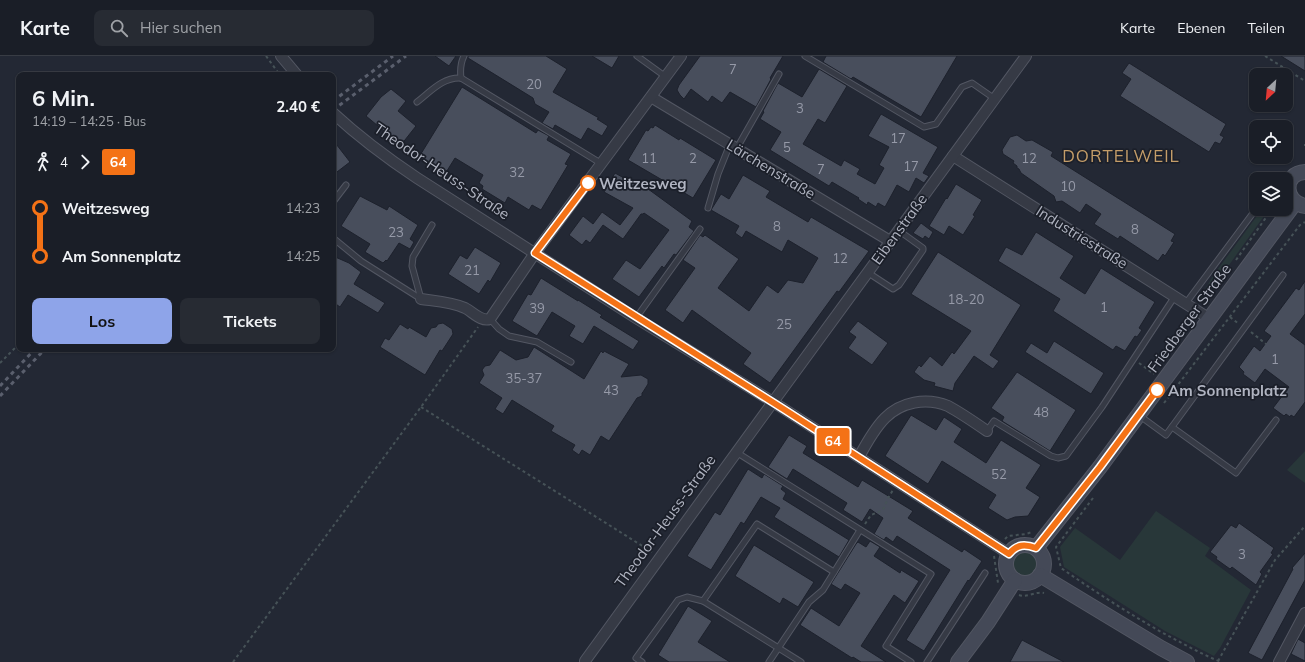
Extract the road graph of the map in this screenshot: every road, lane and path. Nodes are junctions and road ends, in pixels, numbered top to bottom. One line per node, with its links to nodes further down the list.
1 (266, 56): 9 (path)
2 (281, 56): 10 (street)
3 (464, 56): 13 (lane)
4 (637, 56): 12 (lane)
5 (681, 56): 12 (street)
6 (805, 56): 16 (lane)
7 (1026, 56): 16 (street, Eibenstraße)
8 (1265, 56): 14 (path)
9 (278, 72)
10 (294, 72)
11 (779, 74): 19 (lane)
12 (666, 77): 15 (street)
13 (461, 78): 17 (lane); 21 (lane)
14 (1305, 81)
15 (651, 97): 19 (street, Lärchenstraße); 21 (street)
16 (995, 99): 20 (street, Eibenstraße)
17 (417, 102)
18 (336, 116): 35 (street, Theodor-Heuss-Straße)
19 (733, 146): 26 (lane); 34 (street, Lärchenstraße)
20 (953, 156): 32 (street, Eibenstraße); 39 (street, Industriestraße)
21 (602, 164): 35 (street)
22 (1305, 172): 25 (street, Friedberger Straße)
23 (346, 185): 24 (lane)
24 (336, 198)
25 (1300, 205): 44 (street, Friedberger Straße)
26 (708, 208)
27 (1251, 216): 41 (lane)
28 (1267, 216): 36 (path)
29 (1305, 222): 53 (path)
30 (432, 226): 40 (lane)
31 (700, 229): 42 (lane)
32 (898, 230): 34 (street, Eibenstraße); 37 (lane)
33 (336, 240): 40 (lane)
34 (890, 241): 37 (street, Eibenstraße)
35 (535, 253): 42 (street, Theodor-Heuss-Straße); 43 (street)
36 (1236, 261)
37 (867, 272): 52 (street, Eibenstraße)
38 (1283, 275): 57 (lane)
39 (1175, 296): 41 (street, Industriestraße); 58 (lane)
40 (421, 299): 43 (street)
41 (1186, 304): 44 (street, Industriestraße)
42 (636, 318): 52 (street, Theodor-Heuss-Straße)
43 (487, 319): 46 (lane); 54 (path)
44 (1210, 319): 55 (street, Friedberger Straße)
45 (16, 347): 47 (path)
46 (571, 362)
47 (0, 364)
48 (1148, 369): 50 (path)
49 (1157, 370): 51 (path)
50 (1152, 373)
51 (1150, 379)
52 (772, 402): 59 (street, Theodor-Heuss-Straße); 60 (street, Theodor-Heuss-Straße)
53 (1163, 404)
54 (421, 407): 68 (path); 80 (path)
55 (1138, 415): 57 (lane); 66 (street, Friedberger Straße)
56 (1276, 420): 57 (lane)
57 (1172, 427)
58 (987, 431): 60 (street)
59 (736, 452): 64 (lane); 68 (street, Theodor-Heuss-Straße)
60 (859, 457): 61 (street, Theodor-Heuss-Straße)
61 (898, 482): 64 (path); 67 (street, Theodor-Heuss-Straße)
62 (1093, 497): 79 (path)
63 (1305, 526): 79 (path)
64 (860, 530): 69 (lane); 84 (lane)
65 (1034, 531): 67 (path)
66 (1036, 548): 67 (street); 71 (street)
67 (1004, 550): 72 (street); 72 (path)
68 (660, 557): 78 (street, Theodor-Heuss-Straße)
69 (834, 572): 74 (lane); 77 (lane)
70 (985, 573): 85 (lane)
71 (1040, 574): 72 (street); 87 (street)
72 (1012, 585): 73 (path); 86 (street)
73 (1045, 593)
74 (703, 601): 77 (lane); 81 (lane)
75 (1305, 613): 76 (street)
76 (1302, 626): 89 (street)
77 (779, 648): 82 (lane); 83 (lane)
78 (585, 661)
79 (1218, 661): 88 (path)
80 (233, 662)
81 (642, 662)
82 (769, 662)
83 (801, 662)
84 (911, 662)
85 (927, 662)
86 (958, 662)
87 (1187, 662)
88 (1221, 662)
89 (1279, 662)

